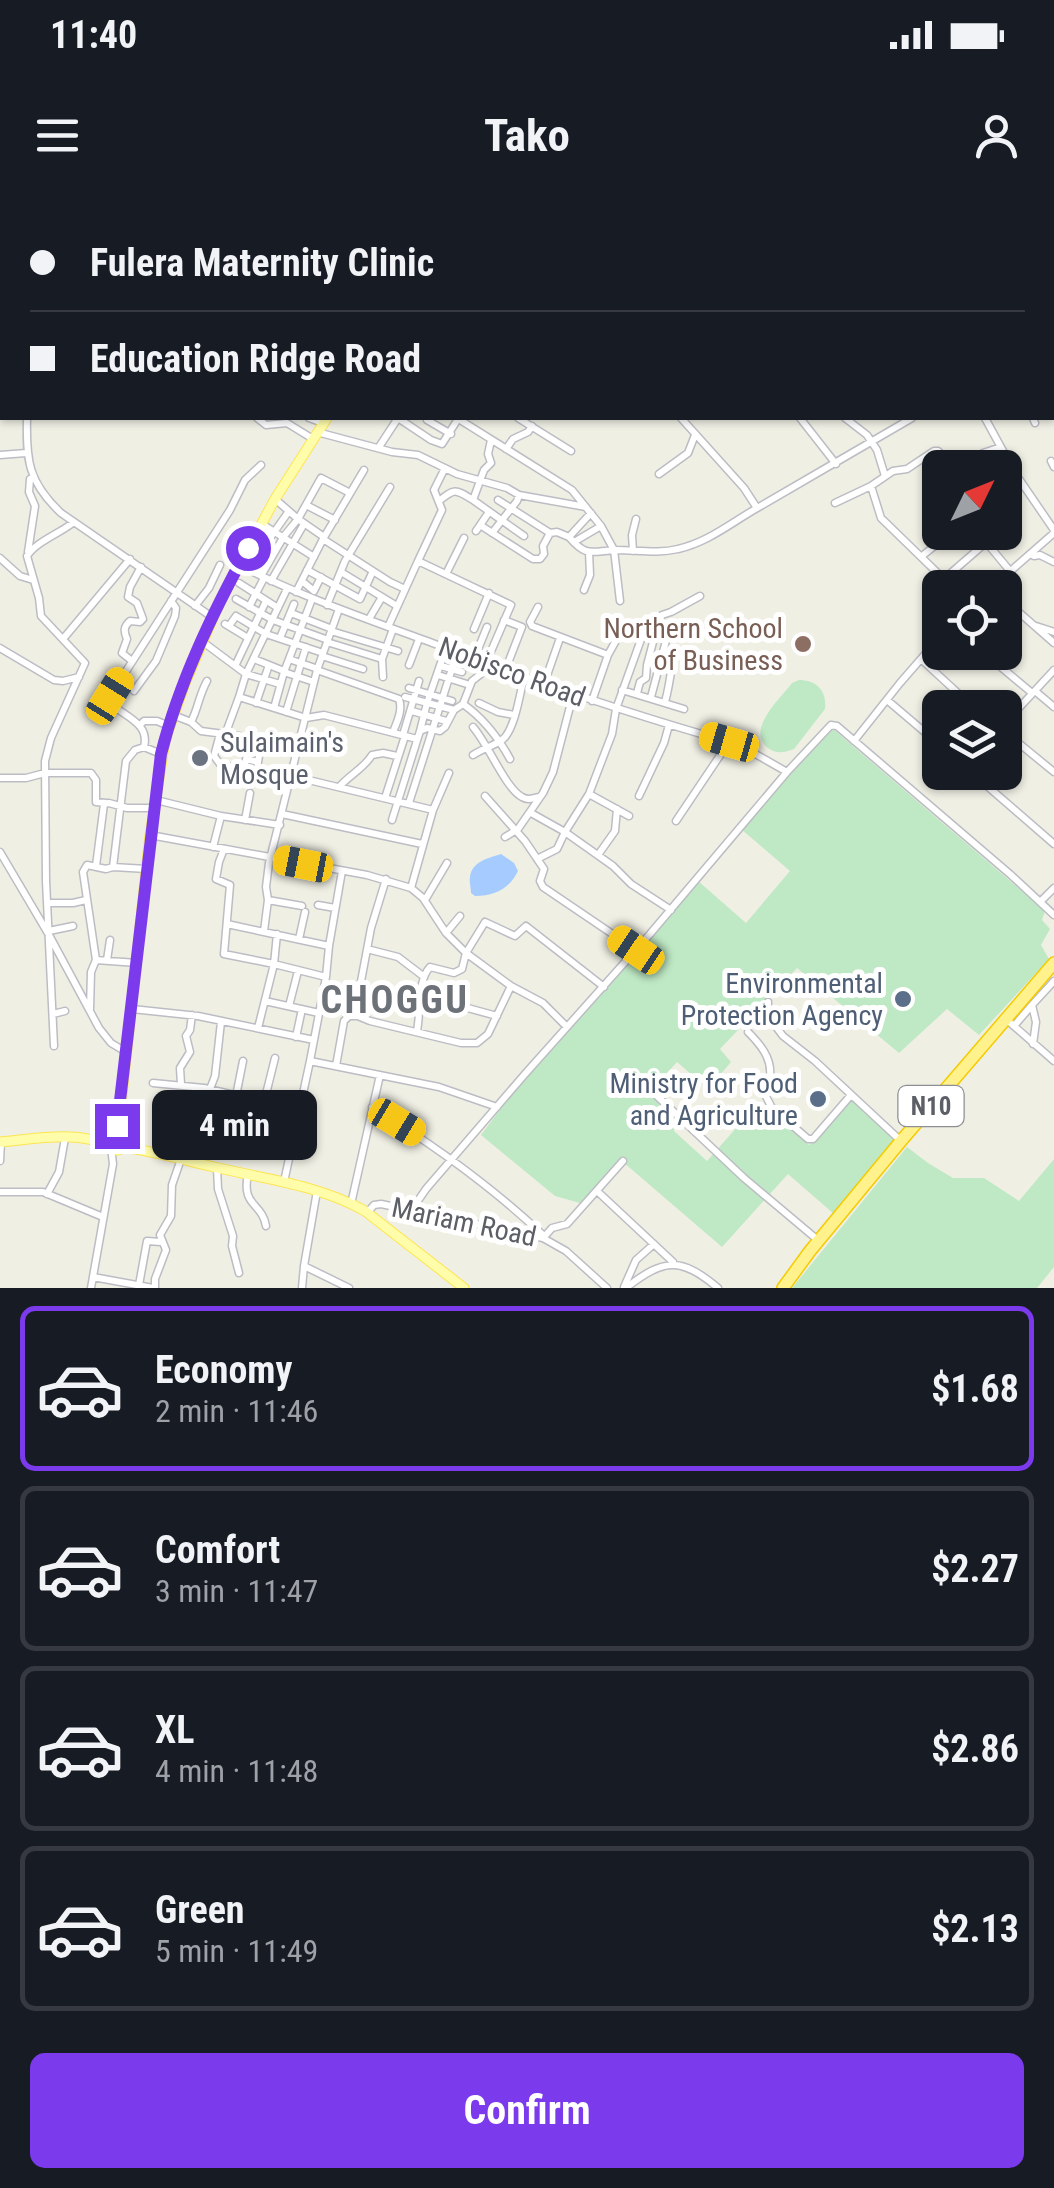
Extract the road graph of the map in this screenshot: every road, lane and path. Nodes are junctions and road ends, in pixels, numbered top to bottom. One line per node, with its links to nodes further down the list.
1 (27, 420): 30 (street)
2 (260, 420): 3 (street)
3 (289, 420): 18 (street)
4 (397, 420): 25 (street)
5 (401, 420): 20 (street)
6 (427, 420): 20 (street)
7 (429, 420): 21 (street)
8 (457, 420): 21 (street)
9 (461, 420): 23 (street)
10 (522, 420): 17 (street)
11 (683, 420): 22 (street)
12 (802, 420): 33 (street)
13 (848, 420): 24 (street)
14 (889, 420): 19 (street)
15 (909, 420): 19 (street)
16 (985, 420): 26 (street)
17 (532, 426): 27 (street); 29 (street)
18 (320, 428): 25 (street); 45 (main road)
19 (895, 428): 24 (street)
20 (419, 433): 21 (street)
21 (450, 434)
22 (695, 435): 37 (street); 51 (street)
23 (490, 440): 27 (street); 40 (street)
24 (872, 442): 33 (street); 38 (street)
25 (378, 447): 35 (street)
26 (1001, 447): 28 (street); 64 (street)
27 (506, 449): 53 (street)
28 (992, 450)
29 (571, 451)
30 (26, 453): 31 (street); 39 (street)
31 (0, 455)
32 (922, 457): 38 (street)
33 (836, 464): 51 (street)
34 (261, 465): 108 (street)
35 (446, 468): 40 (street); 48 (street)
36 (364, 470): 43 (street)
37 (659, 474)
38 (885, 476): 41 (street)
39 (34, 477): 59 (street); 79 (street)
40 (479, 480): 44 (street); 46 (street)
41 (871, 486): 49 (street); 82 (street)
42 (390, 487): 81 (street)
43 (350, 493): 50 (street); 57 (street)
44 (519, 495): 52 (street); 53 (street)
45 (275, 499): 54 (street); 61 (main road)
46 (473, 500): 48 (street); 55 (street)
47 (498, 500): 52 (street)
48 (439, 501): 86 (street)
49 (835, 504)
50 (306, 505): 57 (street); 60 (street)
51 (757, 508): 77 (street)
52 (511, 509): 58 (street); 65 (street)
53 (588, 510): 62 (street); 71 (street)
54 (288, 511): 60 (street); 66 (street)
55 (489, 512): 58 (street); 63 (street)
56 (636, 518): 77 (street)
57 (335, 520): 69 (street)
58 (502, 521): 63 (street); 68 (street)
59 (74, 522): 79 (street); 85 (street)
60 (301, 522): 67 (street); 69 (street); 72 (street)
61 (261, 523): 66 (street); 89 (main road)
62 (600, 526): 71 (street); 73 (street)
63 (492, 532): 65 (street)
64 (1054, 532): 80 (street)
65 (550, 533): 71 (street)
66 (272, 534): 67 (street)
67 (284, 536): 72 (street); 99 (street)
68 (524, 536)
69 (324, 538): 81 (street); 83 (street)
70 (464, 538): 98 (street)
71 (572, 539): 78 (street)
72 (293, 543): 83 (street); 99 (street)
73 (614, 550): 77 (street); 78 (street); 117 (street)
74 (930, 550): 82 (street)
75 (977, 550): 93 (street)
76 (993, 550): 94 (street)
77 (632, 551)
78 (589, 552): 107 (street)
79 (27, 554): 101 (street)
80 (1030, 554): 87 (street); 95 (street)
81 (350, 556): 96 (street); 97 (street)
82 (922, 556): 92 (street)
83 (314, 557): 91 (street)
84 (0, 558): 101 (street)
85 (130, 559): 90 (street); 153 (street)
86 (418, 560): 98 (street); 105 (street)
87 (1054, 562)
88 (220, 565): 119 (street)
89 (238, 565): 99 (street, Nobisco Road); 128 (main road)
90 (141, 567): 108 (street); 176 (street)
91 (307, 570): 100 (street); 102 (street)
92 (936, 570)
93 (953, 570)
94 (1009, 570)
95 (1011, 570)
96 (373, 571): 104 (street); 105 (street)
97 (340, 572): 103 (street); 104 (street)
98 (446, 574): 109 (street)
99 (266, 578): 106 (street, Nobisco Road); 110 (street)
100 (321, 578): 103 (street); 111 (street)
101 (33, 580): 153 (street)
102 (302, 581): 106 (street); 111 (street)
103 (334, 584): 104 (street); 116 (street)
104 (365, 586): 112 (street)
105 (405, 589): 120 (street)
106 (292, 590): 111 (street, Nobisco Road); 123 (street)
107 (584, 590)
108 (176, 592): 115 (street); 119 (street)
109 (489, 593): 132 (street); 140 (street)
110 (256, 594): 114 (street); 122 (street); 122 (street)
111 (314, 594): 116 (street, Nobisco Road); 129 (street)
112 (382, 596): 120 (street); 130 (street)
113 (700, 596): 134 (street)
114 (266, 600): 123 (street); 126 (street)
115 (172, 601): 176 (street); 213 (street)
116 (328, 601): 124 (street, Nobisco Road)
117 (620, 602)
118 (294, 604): 125 (street)
119 (195, 606): 128 (street)
120 (396, 606): 139 (street)
121 (538, 607): 152 (street)
122 (250, 608): 126 (street); 133 (street)
123 (278, 608): 131 (street)
124 (339, 609): 139 (street, Nobisco Road); 142 (street)
125 (290, 613): 129 (street); 135 (street)
126 (260, 614): 131 (street); 137 (street)
127 (1022, 615): 136 (street)
128 (212, 618): 155 (main road)
129 (304, 618): 141 (street); 142 (street)
130 (369, 618)
131 (273, 620): 135 (street); 145 (street)
132 (504, 620): 182 (street); 191 (street)
133 (244, 622): 137 (street); 150 (street)
134 (658, 623): 143 (street); 148 (street)
135 (286, 624): 141 (street); 151 (street)
136 (1034, 625): 144 (street); 157 (street)
137 (253, 627): 145 (street); 150 (street)
138 (486, 627): 172 (street)
139 (390, 628): 154 (street, Nobisco Road); 161 (street)
140 (474, 629)
141 (300, 630): 146 (street); 158 (street)
142 (331, 630): 156 (street); 161 (street)
143 (644, 630): 148 (street); 165 (street)
144 (1054, 632)
145 (266, 634): 151 (street); 175 (street)
146 (313, 634): 156 (street); 160 (street)
147 (619, 634): 168 (street)
148 (655, 634): 169 (street)
149 (667, 636): 163 (street)
150 (248, 638): 178 (street)
151 (280, 638): 158 (street)
152 (560, 638): 168 (street); 205 (street)
153 (63, 639): 196 (street)
154 (419, 639): 162 (street, Nobisco Road); 181 (street)
155 (202, 641): 178 (street); 242 (main road)
156 (327, 641): 167 (street); 171 (street)
157 (1054, 643)
158 (294, 644): 160 (street); 170 (street)
159 (0, 648): 196 (street)
160 (307, 648): 167 (street); 179 (street)
161 (386, 648): 164 (street); 171 (street)
162 (446, 648): 166 (street, Nobisco Road); 184 (street)
163 (664, 649): 173 (street); 214 (street)
164 (398, 651)
165 (637, 651): 169 (street); 177 (street)
166 (457, 652): 172 (street, Nobisco Road); 186 (street)
167 (323, 654): 185 (street); 187 (street)
168 (608, 655): 227 (street)
169 (650, 655): 173 (street); 183 (street)
170 (289, 659): 179 (street); 190 (street)
171 (382, 659): 197 (street)
172 (474, 659): 182 (street, Nobisco Road)
173 (662, 659): 207 (street)
174 (921, 659): 212 (street); 224 (street)
175 (254, 660): 180 (street); 193 (street)
176 (132, 661): 249 (street)
177 (634, 661): 183 (street); 211 (street)
178 (236, 664): 193 (street)
179 (301, 664): 187 (street); 195 (street)
180 (269, 665): 190 (street); 199 (street)
181 (410, 665)
182 (488, 665): 191 (street, Nobisco Road); 206 (street)
183 (646, 665): 216 (street)
184 (440, 666): 186 (street); 194 (street)
185 (362, 668)
186 (452, 669): 192 (street); 200 (street)
187 (318, 670): 203 (street); 255 (street)
188 (1006, 670): 215 (street)
189 (1054, 670): 215 (street)
190 (284, 671): 195 (street); 204 (street)
191 (505, 671): 198 (street, Nobisco Road)
192 (462, 672)
193 (246, 674): 199 (street); 220 (street)
194 (438, 675): 200 (street); 210 (street)
195 (298, 676): 203 (street); 223 (street)
196 (79, 677): 275 (street)
197 (382, 677)
198 (524, 678): 205 (street, Nobisco Road); 244 (street)
199 (264, 679): 204 (street); 231 (street)
200 (448, 679): 206 (street); 208 (street)
201 (207, 681): 248 (street)
202 (420, 681): 209 (street)
203 (314, 682): 245 (street)
204 (280, 684): 218 (street)
205 (544, 684): 217 (street, Nobisco Road)
206 (470, 686): 232 (street)
207 (654, 686): 214 (street); 222 (street)
208 (446, 688): 210 (street); 221 (street)
209 (413, 689): 210 (street); 225 (street)
210 (432, 690): 221 (street); 229 (street)
211 (622, 690): 216 (street); 237 (street)
212 (955, 690)
213 (134, 691)
214 (668, 692): 228 (street)
215 (1033, 692): 233 (street); 234 (street)
216 (637, 693): 222 (street)
217 (573, 694): 227 (street, Nobisco Road); 287 (street)
218 (277, 697): 223 (street); 235 (street)
219 (405, 697): 225 (street)
220 (239, 698): 231 (street); 256 (street)
221 (442, 698): 226 (street); 236 (street)
222 (652, 698): 228 (street)
223 (290, 700): 241 (street)
224 (887, 700): 254 (street); 261 (street)
225 (415, 701): 229 (street); 240 (street)
226 (452, 701)
227 (592, 701): 237 (street, Nobisco Road)
228 (665, 702): 238 (street)
229 (427, 703): 236 (street); 243 (street)
230 (479, 703): 244 (street)
231 (256, 704): 235 (street)
232 (463, 704): 239 (street); 260 (street)
233 (1022, 704)
234 (1054, 707)
235 (274, 708): 241 (street)
236 (439, 708): 239 (street); 246 (street)
237 (616, 709): 250 (street, Nobisco Road); 283 (street)
238 (684, 709)
239 (454, 710): 253 (street)
240 (412, 711): 243 (street); 258 (street)
241 (286, 712): 245 (street)
242 (174, 714): 248 (street); 251 (main road)
243 (424, 714): 246 (street); 257 (street)
244 (514, 715): 260 (street)
245 (306, 718): 255 (street); 266 (street)
246 (436, 718): 247 (street); 253 (street)
247 (446, 721)
248 (192, 722): 256 (street)
249 (140, 725): 251 (street); 265 (street)
250 (669, 725): 262 (street, Nobisco Road); 286 (street)
251 (169, 726): 267 (main road)
252 (473, 728): 263 (street)
253 (432, 730): 257 (street); 290 (street)
254 (922, 730)
255 (393, 732): 258 (street)
256 (223, 734): 259 (street); 272 (street)
257 (419, 735): 258 (street); 288 (street)
258 (404, 736): 269 (street)
259 (262, 739): 266 (street); 271 (street)
260 (500, 741): 263 (street); 270 (street)
261 (854, 741): 273 (street); 326 (street)
262 (729, 742): 273 (street, Nobisco Road); 301 (street)
263 (487, 746): 268 (street); 287 (street)
264 (1022, 746): 274 (street)
265 (144, 747): 267 (street); 292 (street)
266 (297, 751): 279 (street)
267 (161, 754): 291 (main road)
268 (473, 755)
269 (398, 756): 280 (street); 284 (street)
270 (510, 759)
271 (258, 762): 272 (street); 276 (street)
272 (244, 770): 276 (street)
273 (787, 772): 330 (street)
274 (1054, 772)
275 (45, 773): 278 (street); 289 (street); 327 (street)
276 (257, 773): 279 (street)
277 (449, 774): 294 (street)
278 (0, 778)
279 (291, 779): 280 (street); 296 (street)
280 (340, 786): 288 (street)
281 (992, 790): 308 (street)
282 (250, 794): 299 (street)
283 (590, 794): 293 (street); 304 (street)
284 (386, 795)
285 (486, 796): 303 (street)
286 (639, 796)
287 (539, 797): 295 (street)
288 (396, 800): 290 (street); 300 (street)
289 (106, 803): 292 (street); 316 (street)
290 (409, 803): 294 (street)
291 (154, 804): 292 (street); 297 (street); 305 (main road)
292 (120, 806): 317 (street)
293 (617, 809): 298 (street); 312 (street)
294 (434, 810): 307 (street)
295 (530, 813): 303 (street); 304 (street)
296 (282, 814): 302 (street); 307 (street)
297 (221, 816): 299 (street); 309 (street)
298 (629, 816)
299 (245, 820): 302 (street)
300 (392, 820)
301 (676, 821)
302 (280, 824): 313 (street)
303 (516, 830): 306 (street); 314 (street)
304 (565, 832): 312 (street); 314 (street)
305 (150, 835): 309 (street); 318 (main road)
306 (505, 838)
307 (422, 844): 321 (street)
308 (1054, 844)
309 (213, 847): 310 (street)
310 (224, 850): 313 (street); 333 (street)
311 (0, 852): 337 (street)
312 (598, 856): 330 (street)
313 (272, 857): 319 (street); 324 (street)
314 (537, 858): 343 (street)
315 (446, 863): 325 (street)
316 (96, 866): 317 (street); 323 (street)
317 (113, 866): 318 (street)
318 (146, 869): 348 (main road)
319 (342, 871): 320 (street); 329 (street)
320 (386, 880): 321 (street); 342 (street)
321 (412, 888): 325 (street)
322 (1054, 888): 326 (street)
323 (86, 900): 327 (street); 345 (street)
324 (268, 900): 335 (street); 339 (street)
325 (425, 900): 336 (street)
326 (1040, 902): 331 (street)
327 (47, 903): 337 (street)
328 (318, 905): 329 (street)
329 (335, 908): 341 (street)
330 (671, 910): 343 (street)
331 (1054, 915)
332 (460, 916): 336 (street)
333 (227, 924): 335 (street); 349 (street)
334 (73, 926): 337 (street)
335 (264, 932): 338 (street)
336 (446, 932): 344 (street)
337 (49, 933): 362 (street); 366 (street)
338 (277, 934): 339 (street); 349 (street)
339 (299, 939): 341 (street)
340 (110, 940): 346 (street)
341 (328, 946): 352 (street)
342 (367, 950): 351 (street); 368 (street)
343 (636, 950): 355 (street)
344 (466, 953): 351 (street); 354 (street); 355 (street)
345 (96, 960): 346 (street); 362 (street)
346 (106, 960): 348 (street)
347 (1054, 962): 371 (highway, N10)
348 (137, 963): 361 (main road)
349 (274, 964): 350 (street); 357 (street)
350 (298, 971): 352 (street); 360 (street)
351 (423, 976): 356 (street)
352 (326, 977): 365 (street)
353 (1054, 981): 359 (street)
354 (511, 986): 369 (street); 372 (street)
355 (604, 987): 372 (street)
356 (420, 994): 369 (street); 374 (street)
357 (265, 1000): 360 (street); 373 (street)
358 (768, 1002): 390 (street)
359 (1032, 1005): 371 (street); 378 (street)
360 (289, 1006): 363 (street)
361 (132, 1008): 367 (street); 380 (main road)
362 (90, 1009): 380 (street)
363 (302, 1009): 365 (street); 376 (street)
364 (65, 1011): 366 (street)
365 (318, 1012): 377 (street)
366 (53, 1014): 379 (street)
367 (192, 1015): 370 (street); 388 (street)
368 (358, 1016): 374 (street); 385 (street)
369 (498, 1016): 374 (street)
370 (222, 1022): 373 (street); 389 (street)
371 (1010, 1022): 378 (street); 401 (highway, N10)
372 (567, 1026): 396 (street)
373 (258, 1028): 376 (street)
374 (417, 1031)
375 (748, 1032): 390 (street)
376 (296, 1037): 377 (street)
377 (314, 1040): 384 (street)
378 (1034, 1044): 382 (street)
379 (54, 1046)
380 (126, 1052): 403 (main road)
381 (275, 1058): 393 (street)
382 (1054, 1060)
383 (243, 1061): 391 (street)
384 (310, 1061): 385 (street); 397 (street)
385 (336, 1066): 386 (street)
386 (380, 1075): 395 (street); 396 (street)
387 (152, 1083): 388 (street)
388 (181, 1084): 389 (street)
389 (210, 1090): 391 (street)
390 (851, 1095): 401 (street)
391 (236, 1096): 393 (street)
392 (657, 1096): 423 (street)
393 (265, 1102): 394 (street); 399 (street)
394 (282, 1106): 397 (street); 398 (street)
395 (372, 1107): 405 (street); 415 (street)
396 (497, 1107): 405 (street)
397 (300, 1110): 410 (street)
398 (274, 1133)
399 (256, 1134)
400 (65, 1138): 402 (main road); 403 (main road); 414 (street)
401 (901, 1141): 423 (highway, N10)
402 (1, 1142): 407 (street)
403 (116, 1143): 404 (main road); 418 (street)
404 (181, 1159): 408 (main road); 421 (street)
405 (452, 1159): 416 (street); 420 (street)
406 (623, 1160): 412 (street)
407 (0, 1162)
408 (216, 1168): 409 (main road); 426 (street)
409 (248, 1174): 410 (main road); 419 (street)
410 (284, 1182): 411 (main road)
411 (317, 1190): 415 (main road); 425 (street)
412 (598, 1191): 420 (street); 422 (street)
413 (0, 1192): 414 (street)
414 (47, 1194): 418 (street)
415 (352, 1204): 417 (main road)
416 (412, 1211): 417 (street, Mariam Road); 420 (street, Mariam Road)
417 (367, 1214): 433 (main road)
418 (104, 1217): 427 (street)
419 (266, 1226)
420 (544, 1237): 434 (street, Mariam Road)
421 (162, 1242): 428 (street); 430 (street)
422 (654, 1244): 424 (street); 435 (street)
423 (814, 1246): 437 (highway, N10); 438 (highway, N10)
424 (674, 1264): 435 (street); 436 (street)
425 (304, 1266): 431 (street); 432 (street)
426 (240, 1273)
427 (93, 1277): 428 (street); 429 (street)
428 (133, 1285): 430 (street)
429 (91, 1288)
430 (154, 1288)
431 (302, 1288)
432 (349, 1288)
433 (464, 1288)
434 (608, 1288)
435 (625, 1288)
436 (718, 1288)
437 (774, 1288)
438 (783, 1288)

